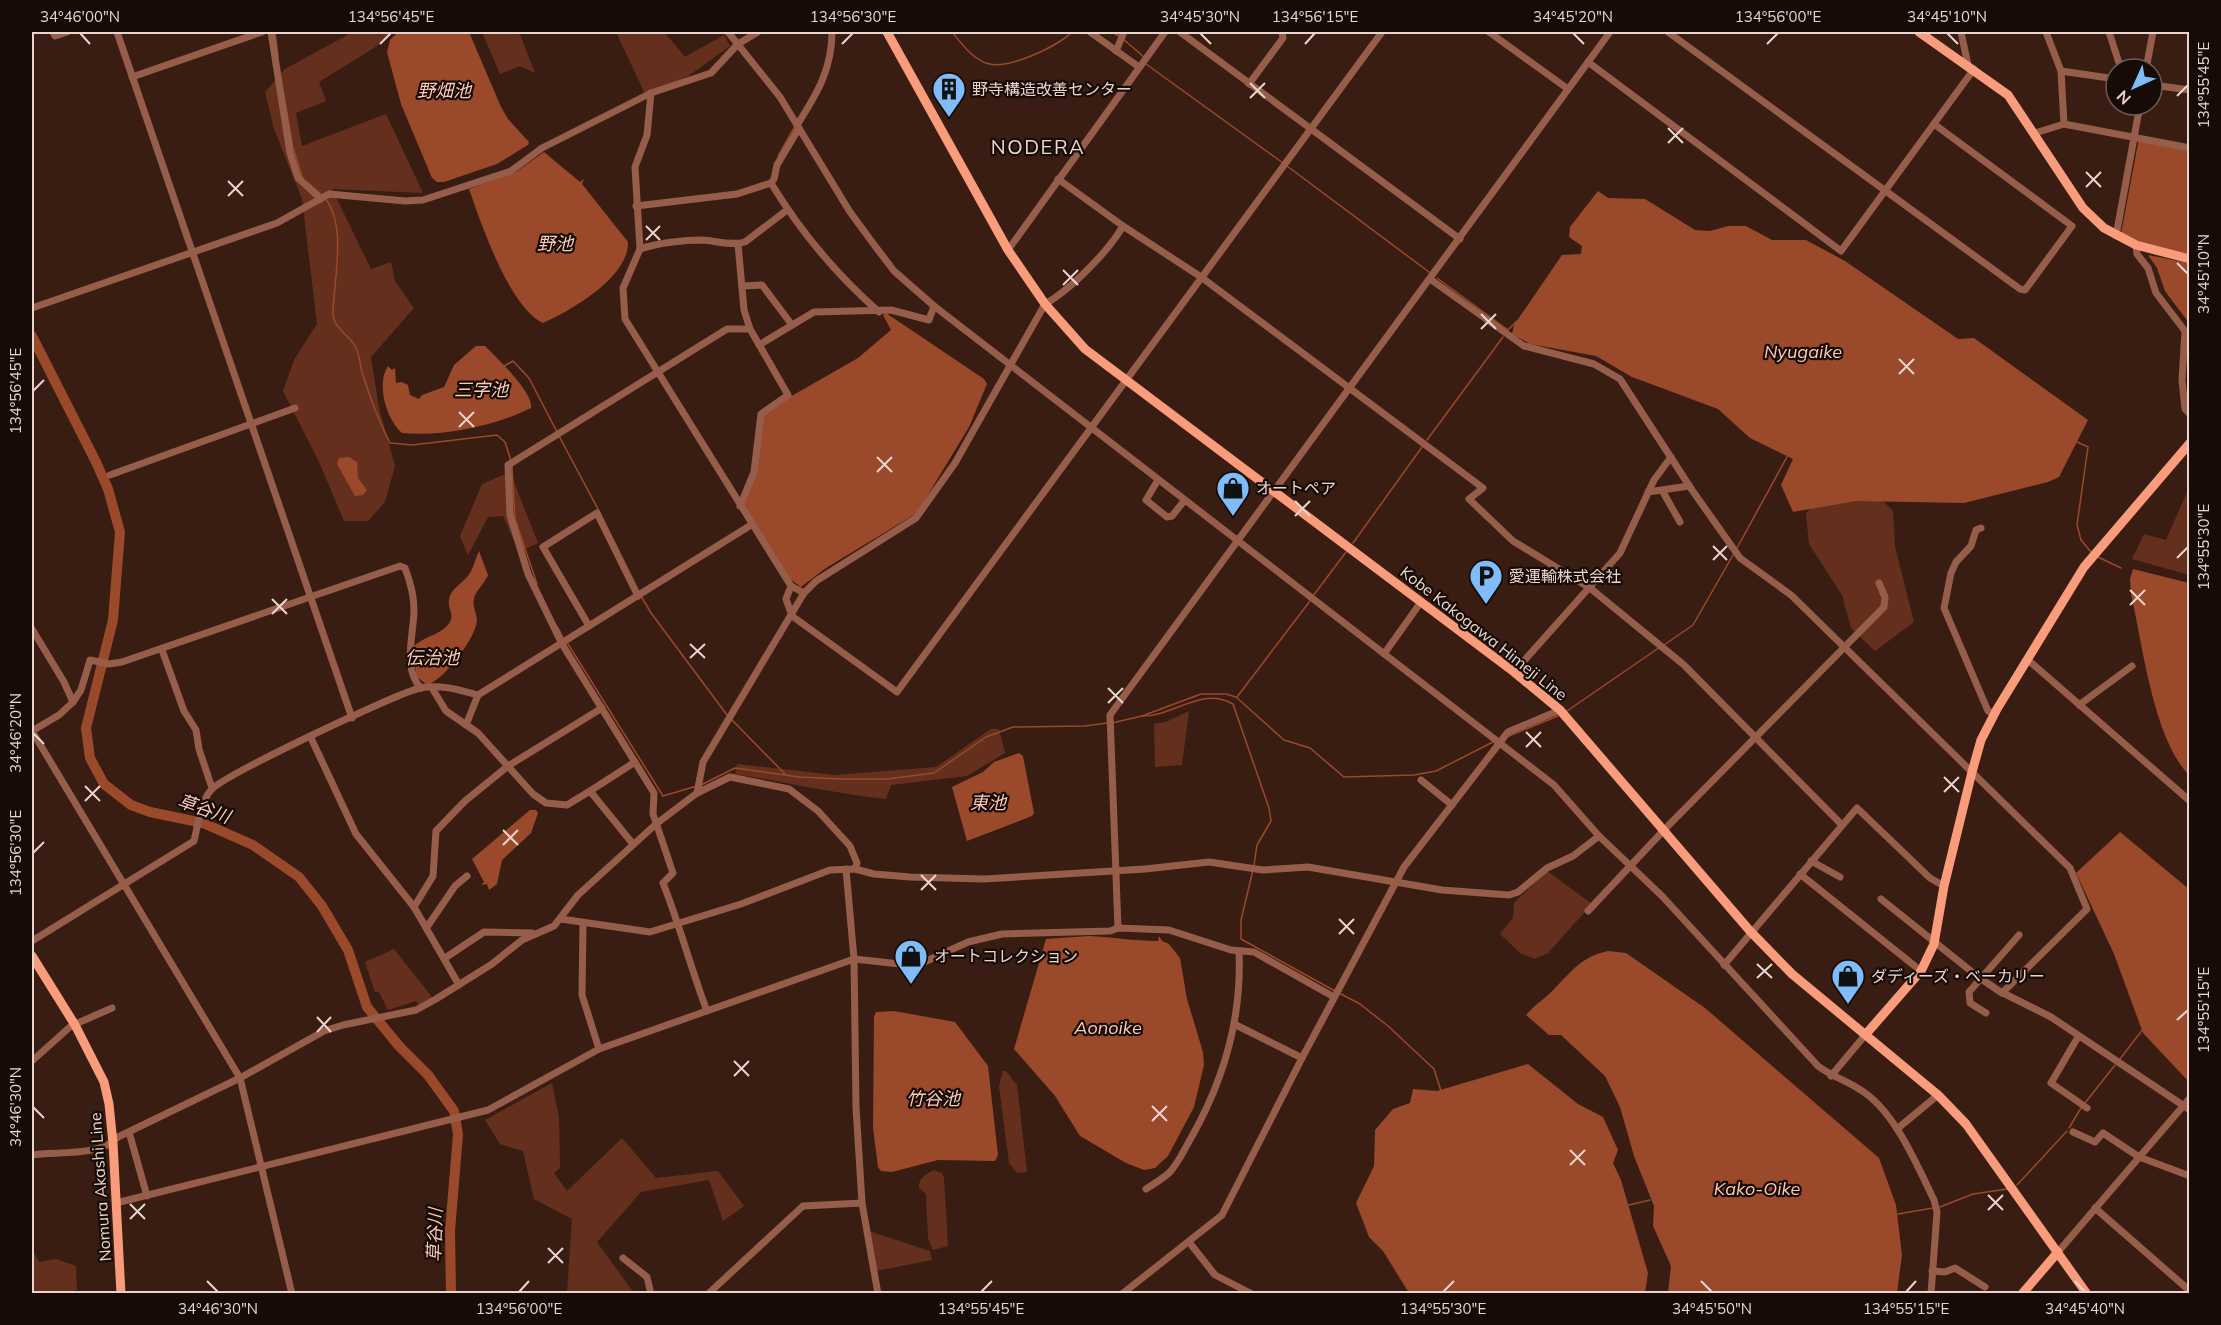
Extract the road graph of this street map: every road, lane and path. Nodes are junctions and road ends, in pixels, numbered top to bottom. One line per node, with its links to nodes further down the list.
1 (53, 32): 2 (street)
2 (68, 32)
3 (117, 32): 32 (street)
4 (262, 32): 32 (street)
5 (271, 32): 50 (street)
6 (728, 32): 24 (street)
7 (758, 32): 24 (street)
8 (832, 32): 42 (street)
9 (887, 32): 59 (main road, Kobe Kakogawa Himeji Line)
10 (1090, 32): 25 (street)
11 (1165, 32): 29 (street)
12 (1180, 32): 34 (street)
13 (1282, 32): 34 (street)
14 (1382, 32): 43 (street)
15 (1489, 32): 36 (street)
16 (1610, 32): 28 (street)
17 (1668, 32): 49 (street)
18 (1919, 32): 30 (main road)
19 (1961, 32): 30 (street)
20 (2046, 32): 31 (street)
21 (2109, 32): 26 (street)
22 (2153, 32): 27 (street)
23 (1122, 36): 25 (street)
24 (738, 44): 38 (street); 42 (street)
25 (1116, 51): 29 (street)
26 (2117, 57)
27 (2148, 57)
28 (1588, 62): 36 (street); 49 (street)
29 (1138, 67): 47 (street)
30 (1971, 67): 40 (street); 44 (main road)
31 (2061, 71): 33 (street); 41 (street)
32 (132, 77): 60 (street)
33 (2104, 77)
34 (1249, 84): 43 (street)
35 (2164, 87): 37 (street)
36 (1568, 89): 55 (street)
37 (2190, 90)
38 (651, 93): 50 (street); 51 (street)
39 (2138, 117): 45 (street)
40 (1934, 124): 49 (street); 49 (street)
41 (2064, 124): 44 (street); 45 (street)
42 (798, 126): 48 (street); 66 (street)
43 (1310, 129): 55 (street); 62 (street)
44 (2035, 133): 54 (main road)
45 (2134, 136): 46 (street); 54 (street)
46 (2190, 148)
47 (1058, 179): 53 (street); 59 (street)
48 (771, 183): 51 (street); 52 (street)
49 (1886, 190)
50 (321, 199): 60 (street)
51 (636, 206): 58 (street)
52 (787, 210): 56 (street); 68 (street)
53 (1123, 226): 62 (street); 65 (street)
54 (2116, 236): 57 (main road)
55 (1460, 239): 63 (street)
56 (738, 244): 58 (street); 64 (street)
57 (2136, 245): 61 (main road); 77 (street)
58 (640, 249): 73 (street)
59 (1008, 249): 65 (main road, Kobe Kakogawa Himeji Line)
60 (192, 252): 67 (street); 78 (street)
61 (2190, 259)
62 (1201, 277): 74 (street); 75 (street)
63 (1430, 279): 75 (street); 81 (street)
64 (742, 286): 69 (street); 70 (street)
65 (1045, 304): 72 (street); 74 (main road, Kobe Kakogawa Himeji Line)
66 (934, 306): 68 (street); 72 (street)
67 (32, 308)
68 (879, 312): 69 (street)
69 (792, 326): 71 (street)
70 (750, 329): 71 (street); 73 (street)
71 (759, 345): 89 (street)
72 (1012, 366): 79 (street); 97 (street)
73 (657, 372): 89 (street); 104 (street)
74 (1126, 382): 79 (street); 85 (main road, Kobe Kakogawa Himeji Line)
75 (1350, 387): 85 (street); 96 (street)
76 (296, 408): 78 (street)
77 (2190, 414)
78 (252, 425): 82 (street); 99 (street)
79 (1092, 428): 83 (street); 101 (street)
80 (2190, 442): 108 (main road)
81 (1671, 458): 84 (street); 86 (street)
82 (110, 475)
83 (1158, 480): 88 (street); 88 (street)
84 (1689, 486): 87 (street); 105 (street)
85 (1272, 492): 93 (street); 100 (main road, Kobe Kakogawa Himeji Line)
86 (1648, 492): 87 (street); 96 (street)
87 (1663, 492): 90 (street)
88 (1184, 501): 93 (street)
89 (740, 506): 91 (street)
90 (1680, 522)
91 (751, 525): 95 (street); 98 (street)
92 (1981, 528): 118 (street)
93 (1236, 542): 107 (street); 142 (street)
94 (1879, 583): 105 (street)
95 (791, 586): 97 (street); 101 (street)
96 (1590, 588): 110 (street); 121 (street)
97 (804, 593): 101 (street)
98 (638, 596): 102 (street); 102 (street)
99 (312, 598): 106 (street); 111 (street); 119 (street)
100 (1421, 602): 107 (street); 110 (main road, Kobe Kakogawa Himeji Line)
101 (792, 616): 130 (street)
102 (589, 626): 104 (street)
103 (32, 629): 114 (street)
104 (562, 644): 113 (street); 116 (street)
105 (1844, 648): 121 (street); 126 (street)
106 (162, 650): 114 (street); 128 (street)
107 (1383, 654): 123 (street)
108 (2028, 660): 115 (street); 118 (main road)
109 (2132, 666): 115 (street)
110 (1514, 672): 117 (main road, Kobe Kakogawa Himeji Line)
111 (421, 688): 112 (street); 119 (street)
112 (432, 688): 113 (street); 120 (street)
113 (478, 695): 120 (street)
114 (73, 702): 147 (street)
115 (2079, 705): 131 (street)
116 (602, 708): 124 (street); 125 (street)
117 (1560, 710): 123 (street); 135 (main road, Kobe Kakogawa Himeji Line)
118 (1994, 714): 126 (main road)
119 (352, 718): 122 (street)
120 (466, 725): 125 (street)
121 (1757, 737): 134 (street); 135 (street)
122 (311, 738): 128 (street); 150 (street)
123 (1497, 744): 132 (street); 136 (street)
124 (635, 762): 129 (street); 133 (street)
125 (508, 766): 129 (street); 150 (street)
126 (1972, 772): 148 (main road); 170 (street)
127 (1421, 780): 132 (street)
128 (212, 788): 147 (street)
129 (590, 791): 137 (street)
130 (697, 793): 133 (street); 141 (street)
131 (2190, 801)
132 (1452, 805): 146 (street)
133 (656, 824): 137 (street); 154 (street)
134 (1842, 825): 138 (street); 148 (street)
135 (1664, 831): 139 (street); 157 (main road, Kobe Kakogawa Himeji Line)
136 (1599, 836): 139 (street); 146 (street)
137 (633, 844): 152 (street)
138 (1812, 861): 143 (street); 145 (street)
139 (1630, 866): 151 (street); 166 (street)
140 (846, 869): 141 (street); 154 (street); 165 (street)
141 (855, 869): 142 (street)
142 (1116, 871): 146 (street); 156 (street)
143 (1800, 874): 157 (street); 167 (street)
144 (467, 876): 155 (street)
145 (1840, 877)
146 (1395, 882): 171 (street)
147 (122, 884): 160 (street); 183 (street)
148 (1944, 886): 161 (main road)
149 (1881, 899): 161 (street)
150 (414, 907): 155 (street)
151 (1588, 911)
152 (561, 919): 153 (street); 158 (street)
153 (583, 923): 154 (street); 179 (street)
154 (679, 923): 173 (street)
155 (427, 927): 164 (street)
156 (1118, 928): 162 (street); 165 (street)
157 (1750, 931): 166 (street); 177 (main road, Kobe Kakogawa Himeji Line)
158 (532, 933): 164 (street); 169 (street)
159 (2019, 935): 168 (street)
160 (32, 941)
161 (1934, 944): 167 (main road); 168 (street)
162 (1239, 951): 171 (street); 175 (street)
163 (32, 956): 176 (main road, Nomura Akashi Line)
164 (445, 958): 169 (street)
165 (854, 959): 173 (street); 200 (street)
166 (1724, 965): 182 (street)
167 (1921, 970): 177 (main road)
168 (1980, 979): 170 (street); 174 (street)
169 (459, 985): 183 (street)
170 (2002, 993): 178 (street)
171 (1336, 994): 180 (street)
172 (112, 1008): 176 (street)
173 (707, 1011): 179 (street)
174 (1986, 1013)
175 (1234, 1024): 180 (street); 197 (street)
176 (75, 1025): 181 (street); 192 (main road, Nomura Akashi Line)
177 (1866, 1034): 182 (street); 184 (main road, Kobe Kakogawa Himeji Line)
178 (2078, 1037): 186 (street); 187 (street)
179 (599, 1049): 195 (street)
180 (1302, 1058): 202 (street)
181 (32, 1061)
182 (1831, 1076): 189 (street)
183 (240, 1078): 190 (street); 195 (street)
184 (1938, 1095): 189 (street); 203 (main road, Kobe Kakogawa Himeji Line)
185 (2190, 1098): 186 (street)
186 (2182, 1106): 188 (street); 194 (street)
187 (2086, 1108)
188 (2190, 1110)
189 (1897, 1129): 205 (street)
190 (129, 1132): 192 (street); 198 (street)
191 (2073, 1132): 194 (street)
192 (113, 1143): 193 (street); 199 (main road, Nomura Akashi Line)
193 (32, 1155)
194 (2139, 1156): 196 (street); 201 (street)
195 (262, 1167): 198 (street); 209 (street)
196 (2190, 1176)
197 (1146, 1189)
198 (147, 1196): 199 (street)
199 (116, 1203): 208 (main road, Nomura Akashi Line)
200 (862, 1203): 211 (street); 212 (street)
201 (2095, 1208): 203 (street); 207 (street)
202 (1189, 1242): 213 (street); 214 (street)
203 (2058, 1252): 216 (main road); 217 (main road, Kobe Kakogawa Himeji Line)
204 (624, 1258): 210 (street)
205 (1932, 1271): 206 (street); 215 (street)
206 (1985, 1287)
207 (2190, 1291)
208 (121, 1293)
209 (292, 1293)
210 (651, 1293)
211 (708, 1293)
212 (878, 1293)
213 (1122, 1293)
214 (1251, 1293)
215 (1930, 1293)
216 (2022, 1293)
217 (2087, 1293)

